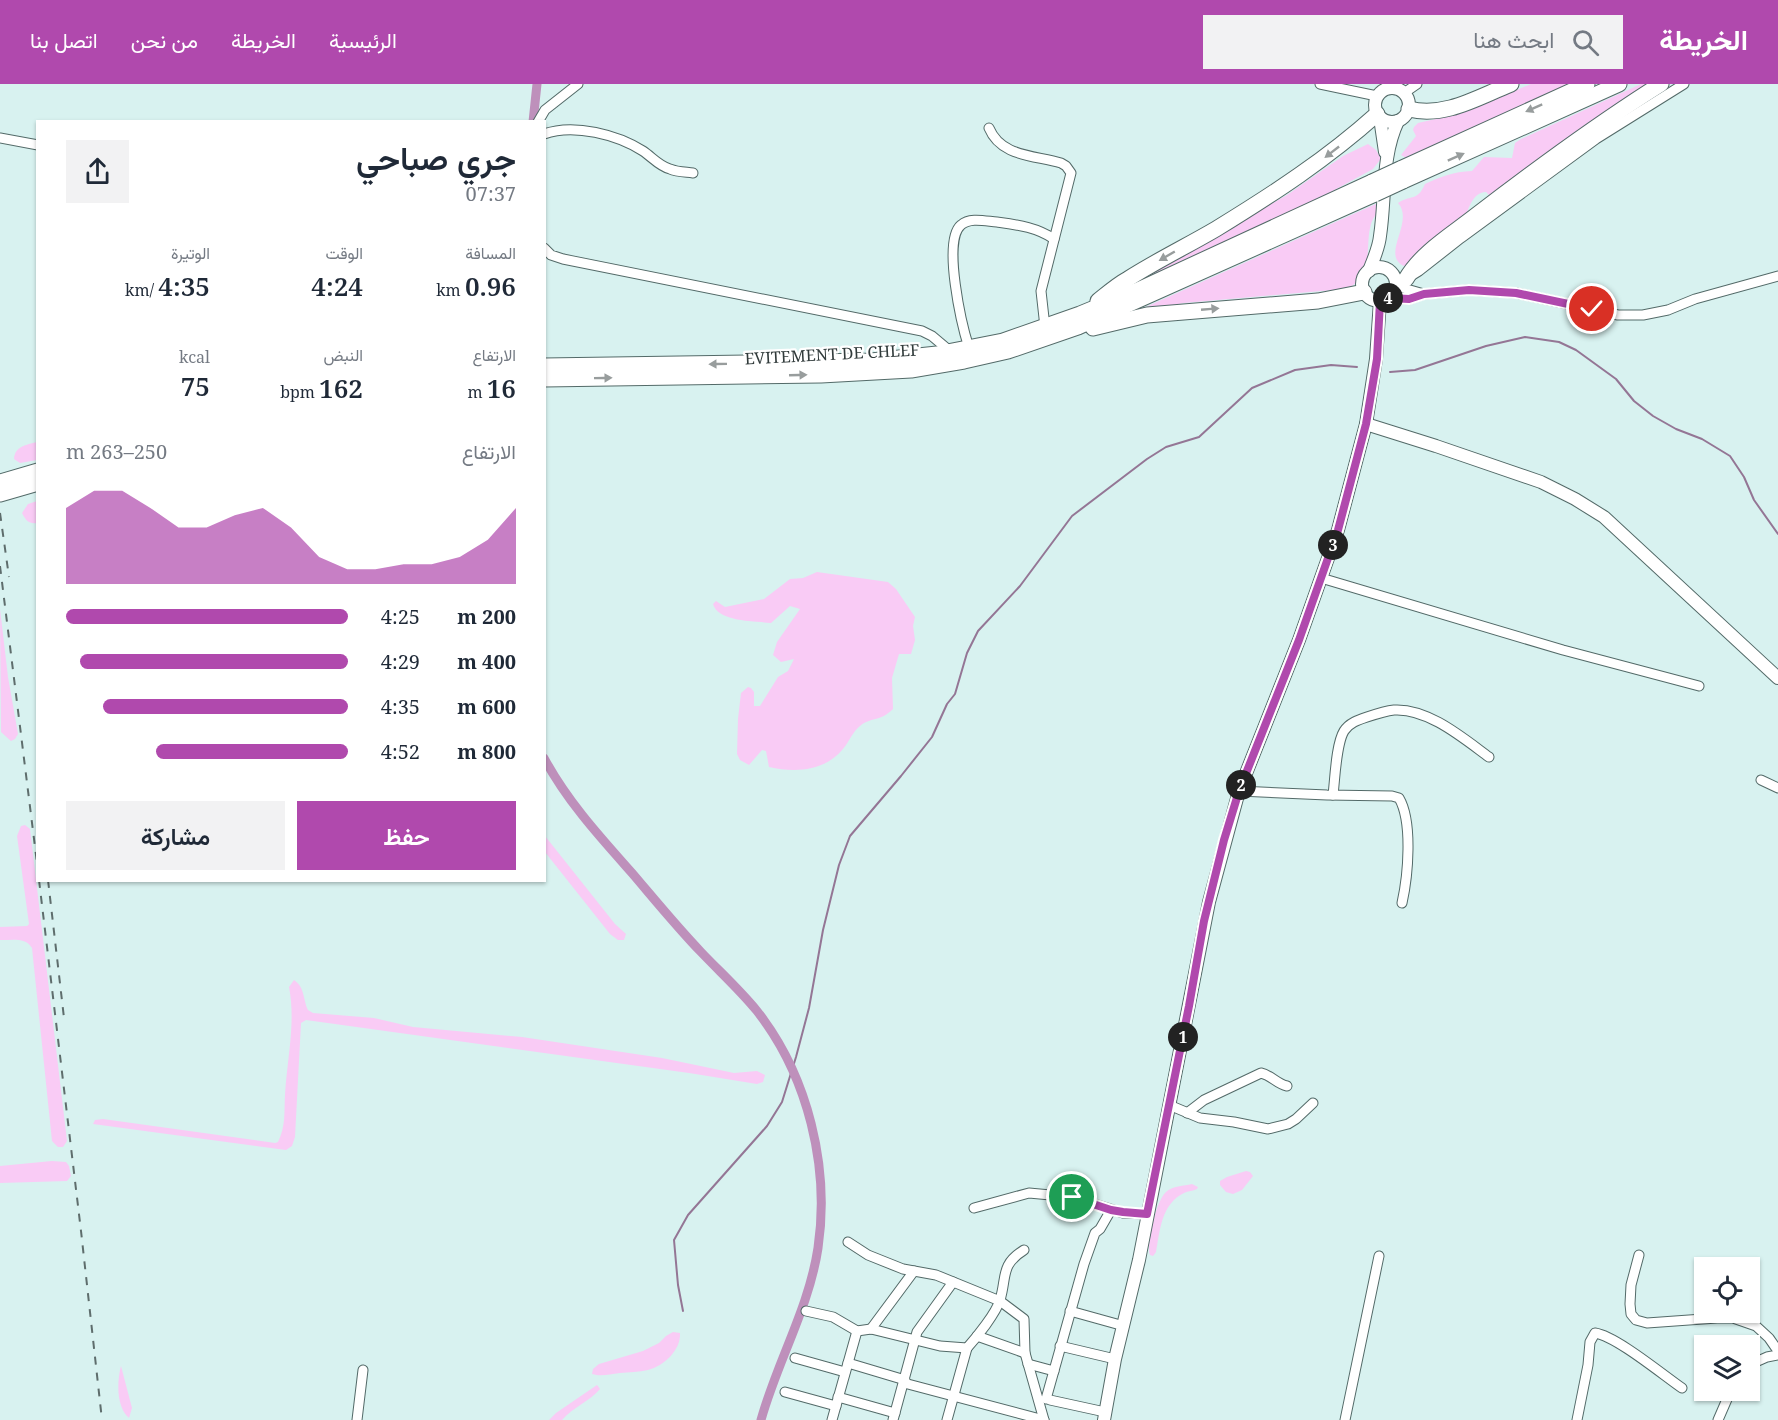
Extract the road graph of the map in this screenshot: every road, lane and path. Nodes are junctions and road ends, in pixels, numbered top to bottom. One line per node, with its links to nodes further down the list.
1 (578, 84): 13 (street)
2 (1320, 84): 10 (street)
3 (1417, 84): 9 (street)
4 (1511, 84): 11 (highway)
5 (1587, 84): 21 (highway, one-way to 21)
6 (1619, 84): 21 (highway, one-way to 6)
7 (1661, 84): 28 (highway)
8 (1684, 84): 28 (street)
9 (1400, 88): 10 (main road); 11 (main road)
10 (1377, 96): 12 (main road)
11 (1408, 109): 14 (main road)
12 (1378, 116): 14 (main road); 19 (main road); 32 (highway, one-way to 32)
13 (539, 120)
14 (1398, 121): 19 (main road)
15 (989, 128): 24 (street)
16 (546, 133): 20 (street)
17 (0, 138): 18 (street)
18 (36, 145)
19 (1387, 159): 23 (main road)
20 (693, 173)
21 (1401, 175): 22 (highway, bridge)
22 (1373, 188): 32 (highway, EVITEMENT DE CHLEF); 33 (highway, EVITEMENT DE CHLEF)
23 (1380, 237): 26 (main road); 28 (main road)
24 (1054, 239): 33 (street); 34 (street)
25 (546, 250): 35 (street)
26 (1369, 272): 28 (main road); 29 (main road)
27 (1778, 276): 30 (street)
28 (1397, 280): 30 (street); 31 (main road)
29 (1364, 292): 31 (main road); 33 (highway, one-way to 29)
30 (1424, 294): 31 (street)
31 (1384, 300): 38 (main road)
32 (1080, 314): 33 (highway, EVITEMENT DE CHLEF)
33 (1047, 333): 34 (highway, EVITEMENT DE CHLEF); 37 (highway, EVITEMENT DE CHLEF, one-way to 33)
34 (969, 348): 35 (highway, EVITEMENT DE CHLEF)
35 (951, 352): 36 (highway, EVITEMENT DE CHLEF, one-way to 36)
36 (546, 366)
37 (546, 379)
38 (1366, 424): 42 (main road); 43 (main road)
39 (36, 472): 41 (highway)
40 (36, 483): 41 (highway)
41 (2, 488)
42 (1321, 578): 44 (street); 48 (main road)
43 (1778, 678)
44 (1700, 686)
45 (1489, 757): 49 (street)
46 (1761, 780): 47 (street)
47 (1778, 788)
48 (1239, 791): 49 (street); 53 (main road)
49 (1333, 795): 50 (street)
50 (1402, 903)
51 (1287, 1086): 54 (street)
52 (1313, 1103): 54 (street)
53 (1169, 1105): 54 (street); 57 (main road)
54 (1187, 1113)
55 (974, 1208): 56 (street)
56 (1111, 1210): 57 (street); 66 (street)
57 (1147, 1214): 67 (main road)
58 (848, 1242): 62 (street)
59 (1024, 1250): 64 (street)
60 (1639, 1255): 75 (street)
61 (1379, 1256): 96 (street)
62 (914, 1270): 63 (street); 68 (street)
63 (953, 1282): 64 (street); 71 (street)
64 (1000, 1301): 70 (street); 74 (street)
65 (806, 1311): 69 (street)
66 (1070, 1311): 67 (street); 72 (street)
67 (1124, 1326): 77 (main road)
68 (871, 1329): 69 (street); 71 (street)
69 (857, 1331): 80 (street)
70 (977, 1336): 73 (street); 74 (street)
71 (916, 1341): 73 (street); 83 (street)
72 (1060, 1346): 77 (street); 82 (street)
73 (967, 1348): 86 (street)
74 (1025, 1353): 79 (street)
75 (1778, 1353): 78 (street)
76 (795, 1358): 80 (street)
77 (1115, 1359): 90 (main road)
78 (1760, 1360)
79 (1028, 1364): 82 (street); 87 (street)
80 (846, 1368): 83 (street); 89 (street)
81 (363, 1370): 92 (street)
82 (1054, 1371): 87 (street)
83 (904, 1381): 86 (street); 91 (street)
84 (1682, 1388): 97 (street)
85 (785, 1392): 89 (street)
86 (954, 1396): 94 (street); 95 (street)
87 (1045, 1398): 90 (street); 95 (street)
88 (1726, 1401): 98 (street)
89 (837, 1402): 91 (street); 93 (street)
90 (1105, 1416)
91 (894, 1417)
92 (357, 1420)
93 (832, 1420)
94 (947, 1420)
95 (1044, 1420)
96 (1345, 1420)
97 (1577, 1420)
98 (1718, 1420)

